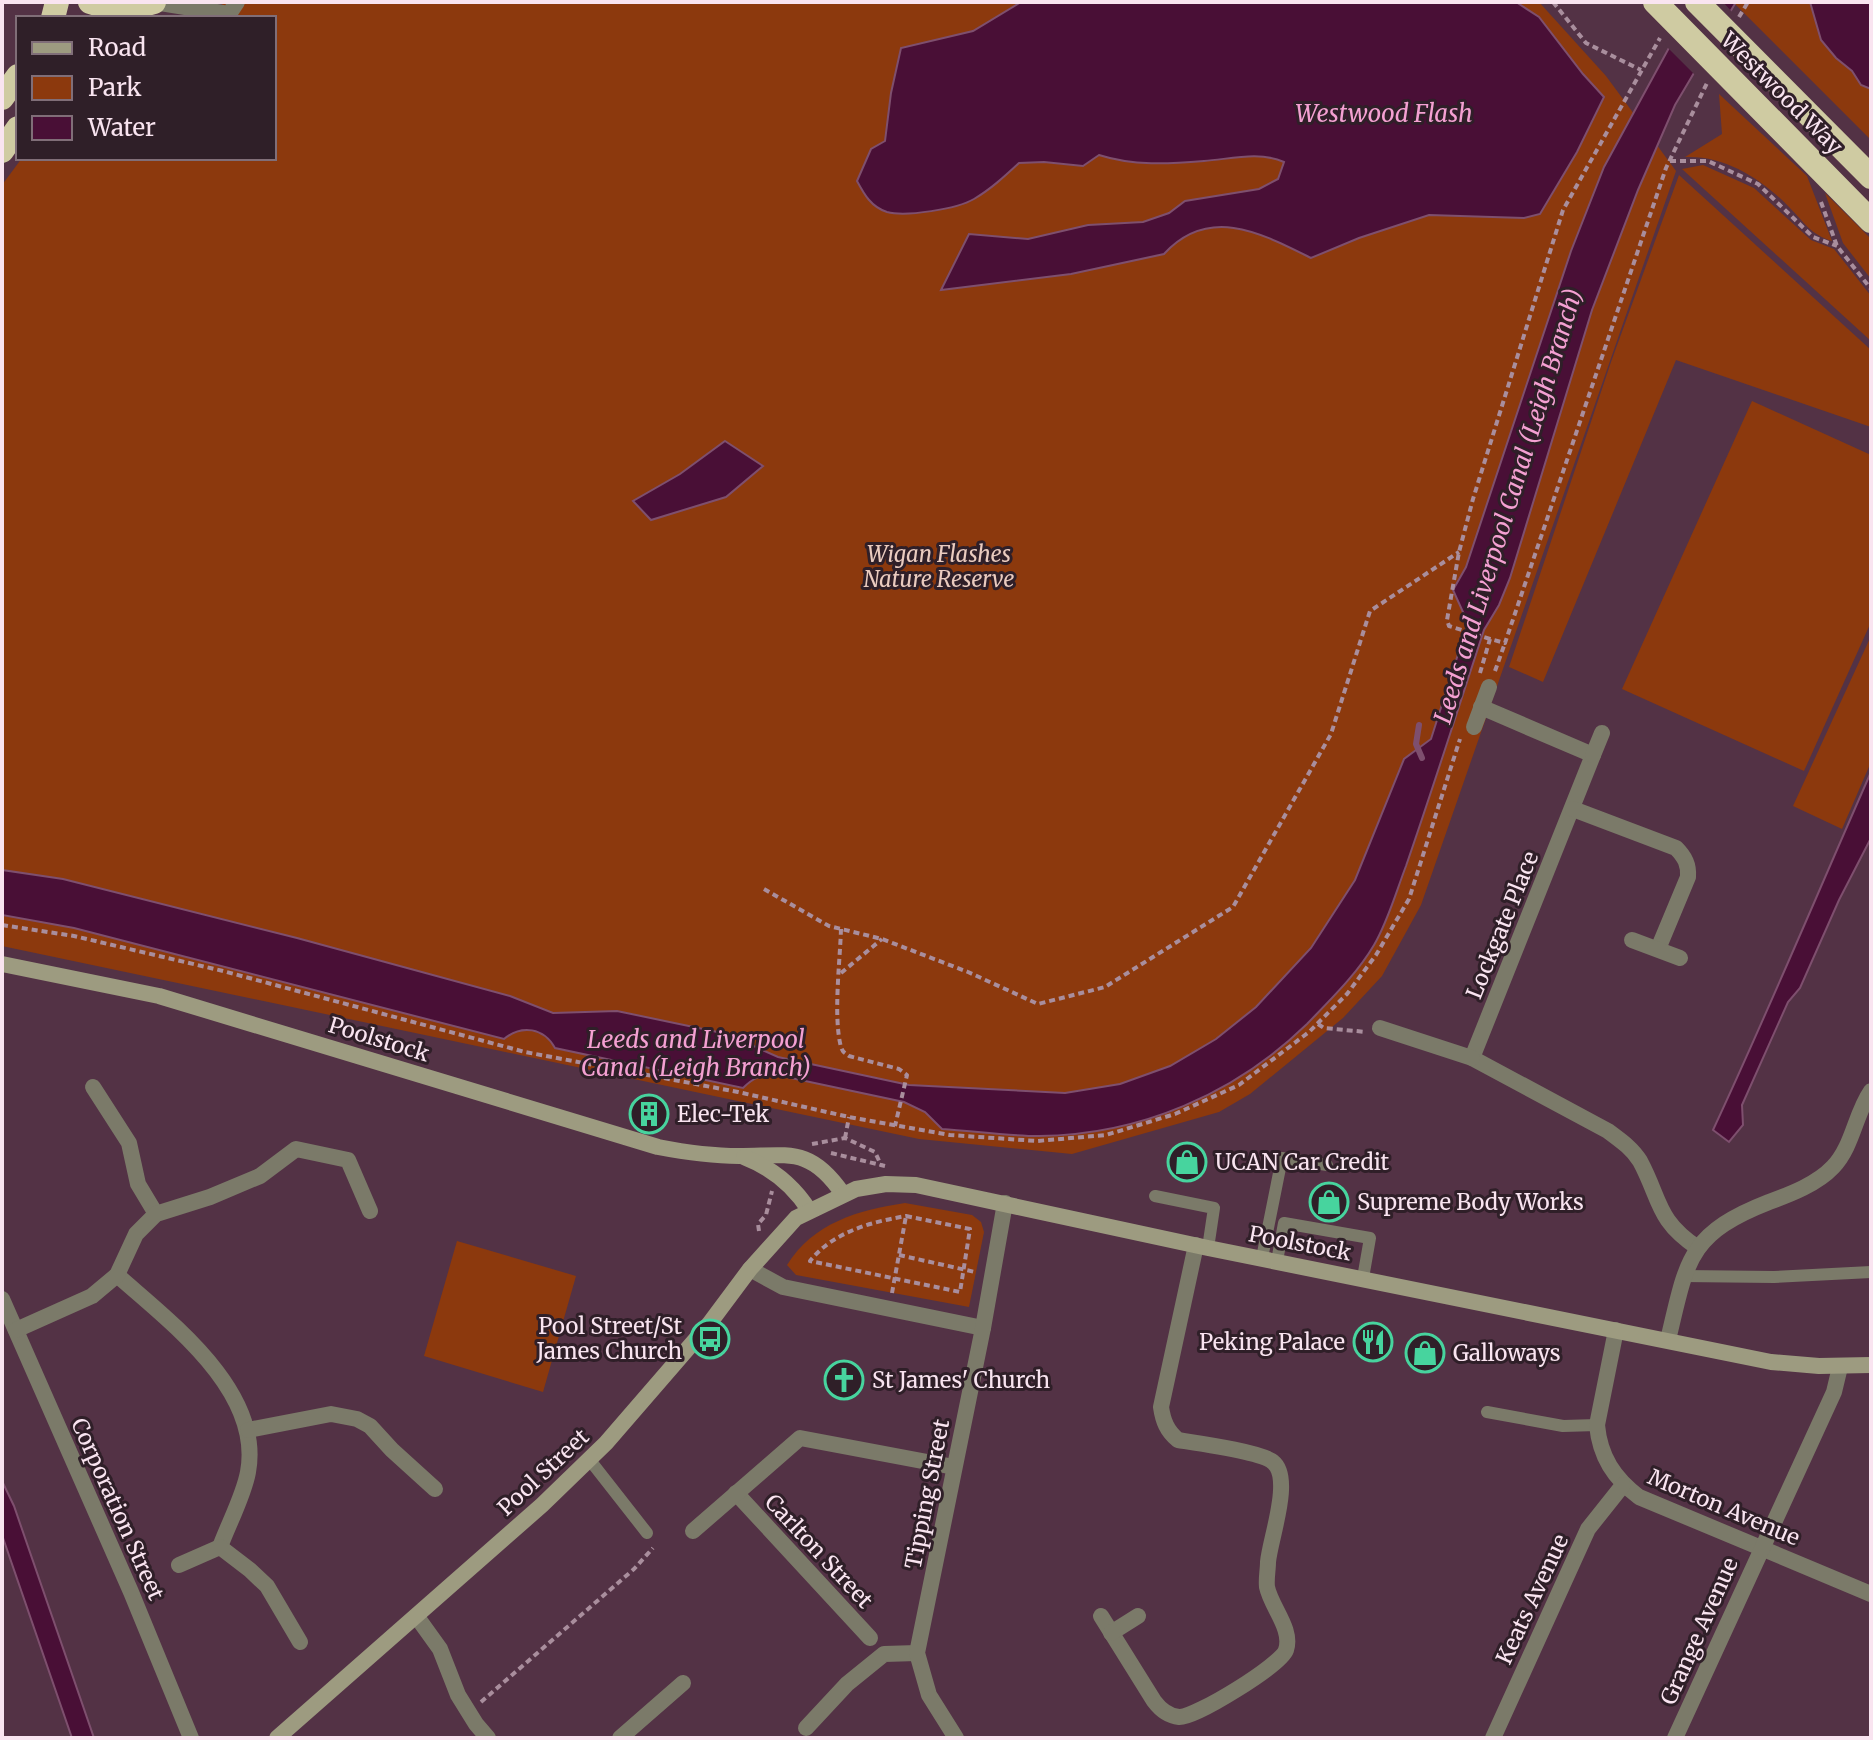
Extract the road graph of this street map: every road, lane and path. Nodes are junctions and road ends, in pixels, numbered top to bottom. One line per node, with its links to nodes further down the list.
1 (90, 2): 7 (highway)
2 (237, 2): 7 (street)
3 (1553, 2): 10 (path)
4 (1655, 2): 19 (highway, Westwood Way)
5 (1697, 2): 17 (highway, Westwood Way)
6 (1748, 2): 8 (path)
7 (141, 8)
8 (1735, 24)
9 (1665, 30): 10 (path)
10 (1641, 70): 22 (path)
11 (16, 79): 13 (highway)
12 (1709, 79): 16 (path)
13 (2, 98)
14 (16, 131): 15 (highway)
15 (2, 151)
16 (1670, 161): 20 (path); 24 (path)
17 (1871, 177)
18 (1816, 190): 20 (path)
19 (1871, 221)
20 (1837, 246): 21 (path)
21 (1871, 289)
22 (1459, 552): 23 (path); 34 (path)
23 (1490, 639): 24 (path); 25 (path)
24 (1505, 643): 25 (path)
25 (1483, 683): 26 (street)
26 (1481, 707): 27 (street); 29 (street)
27 (1468, 730): 40 (path)
28 (1602, 733): 29 (street, Lockgate Place)
29 (1593, 755): 30 (street, Lockgate Place)
30 (1573, 809): 36 (street); 42 (street, Lockgate Place)
31 (764, 889): 33 (path)
32 (2, 925): 45 (path)
33 (841, 929): 34 (path); 39 (path)
34 (882, 939): 39 (path)
35 (1632, 940): 36 (street)
36 (1658, 949): 37 (street)
37 (1680, 958)
38 (2, 964): 48 (main road, Poolstock)
39 (840, 974): 46 (path)
40 (1318, 1024): 41 (path); 46 (path)
41 (1380, 1028): 42 (street)
42 (1472, 1058): 62 (street)
43 (93, 1087): 58 (street)
44 (1871, 1091): 62 (street)
45 (849, 1117): 46 (path); 47 (path)
46 (895, 1126)
47 (845, 1138): 49 (path); 49 (path)
48 (742, 1156): 53 (main road, Poolstock); 56 (main road, Poolstock)
49 (881, 1165): 51 (path)
50 (1327, 1165): 64 (lane)
51 (899, 1168)
52 (772, 1190): 60 (path)
53 (843, 1194): 55 (main road, Poolstock); 56 (main road, Poolstock)
54 (1155, 1196): 61 (lane)
55 (1005, 1203): 61 (main road, Poolstock); 70 (street, Tipping Street)
56 (809, 1210): 65 (main road, Pool Street)
57 (370, 1211): 58 (street)
58 (156, 1214): 68 (street)
59 (906, 1216): 63 (path); 66 (path); 71 (path)
60 (758, 1224)
61 (1202, 1246): 64 (main road, Poolstock); 98 (street)
62 (1698, 1248): 69 (street)
63 (899, 1255): 66 (path); 71 (path)
64 (1270, 1260): 72 (main road, Poolstock); 72 (lane)
65 (750, 1269): 74 (street); 84 (main road, Pool Street)
66 (964, 1269): 70 (path); 71 (path)
67 (1871, 1272): 69 (lane)
68 (117, 1275): 76 (street); 83 (street)
69 (1683, 1276): 78 (street)
70 (993, 1277): 75 (street, Tipping Street)
71 (894, 1278): 74 (path)
72 (1363, 1278): 77 (main road, Poolstock)
73 (2, 1299): 76 (street, Corporation Street)
74 (889, 1307): 75 (street)
75 (983, 1328): 85 (street, Tipping Street)
76 (16, 1330): 105 (street, Corporation Street)
77 (1616, 1330): 78 (main road, Poolstock); 82 (street, Morton Avenue)
78 (1668, 1340): 80 (main road, Poolstock)
79 (1871, 1365): 80 (main road, Poolstock)
80 (1840, 1367): 92 (street, Grange Avenue)
81 (1487, 1412): 82 (lane)
82 (1597, 1425): 86 (street, Morton Avenue)
83 (248, 1430): 87 (street); 91 (street)
84 (589, 1459): 90 (lane); 97 (main road, Pool Street)
85 (954, 1467): 88 (street); 101 (street, Tipping Street)
86 (1623, 1485): 92 (street, Morton Avenue); 110 (street, Keats Avenue)
87 (435, 1489)
88 (736, 1493): 89 (street); 99 (street, Carlton Street)
89 (693, 1531)
90 (647, 1533): 103 (path)
91 (220, 1547): 93 (street); 100 (street)
92 (1761, 1547): 94 (street, Morton Avenue); 111 (street, Grange Avenue)
93 (179, 1565)
94 (1871, 1594)
95 (1101, 1616): 98 (street)
96 (1138, 1616): 98 (street)
97 (417, 1617): 103 (street); 106 (main road, Pool Street)
98 (1111, 1633)
99 (870, 1638)
100 (300, 1642)
101 (917, 1653): 104 (street); 109 (street, Tipping Street)
102 (683, 1683): 108 (street)
103 (469, 1713): 107 (street)
104 (806, 1728)
105 (191, 1738)
106 (277, 1738)
107 (488, 1738)
108 (620, 1738)
109 (956, 1738)
110 (1493, 1738)
111 (1675, 1738)

